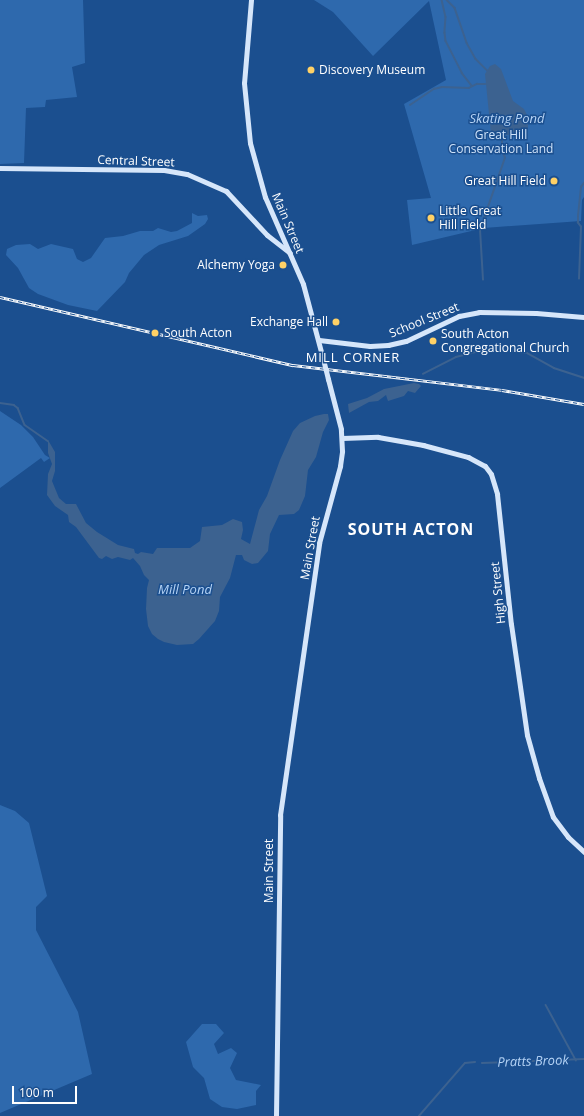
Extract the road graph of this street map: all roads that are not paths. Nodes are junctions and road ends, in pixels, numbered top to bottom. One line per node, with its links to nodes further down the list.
1 (251, 0): 3 (street, Main Street)
2 (0, 168): 3 (street, Central Street)
3 (290, 253): 5 (street, Main Street)
4 (584, 317): 5 (street, School Street)
5 (318, 340): 6 (street, Main Street, bridge)
6 (342, 438): 7 (street, High Street); 8 (street, Main Street)
7 (584, 852)
8 (276, 1116)

